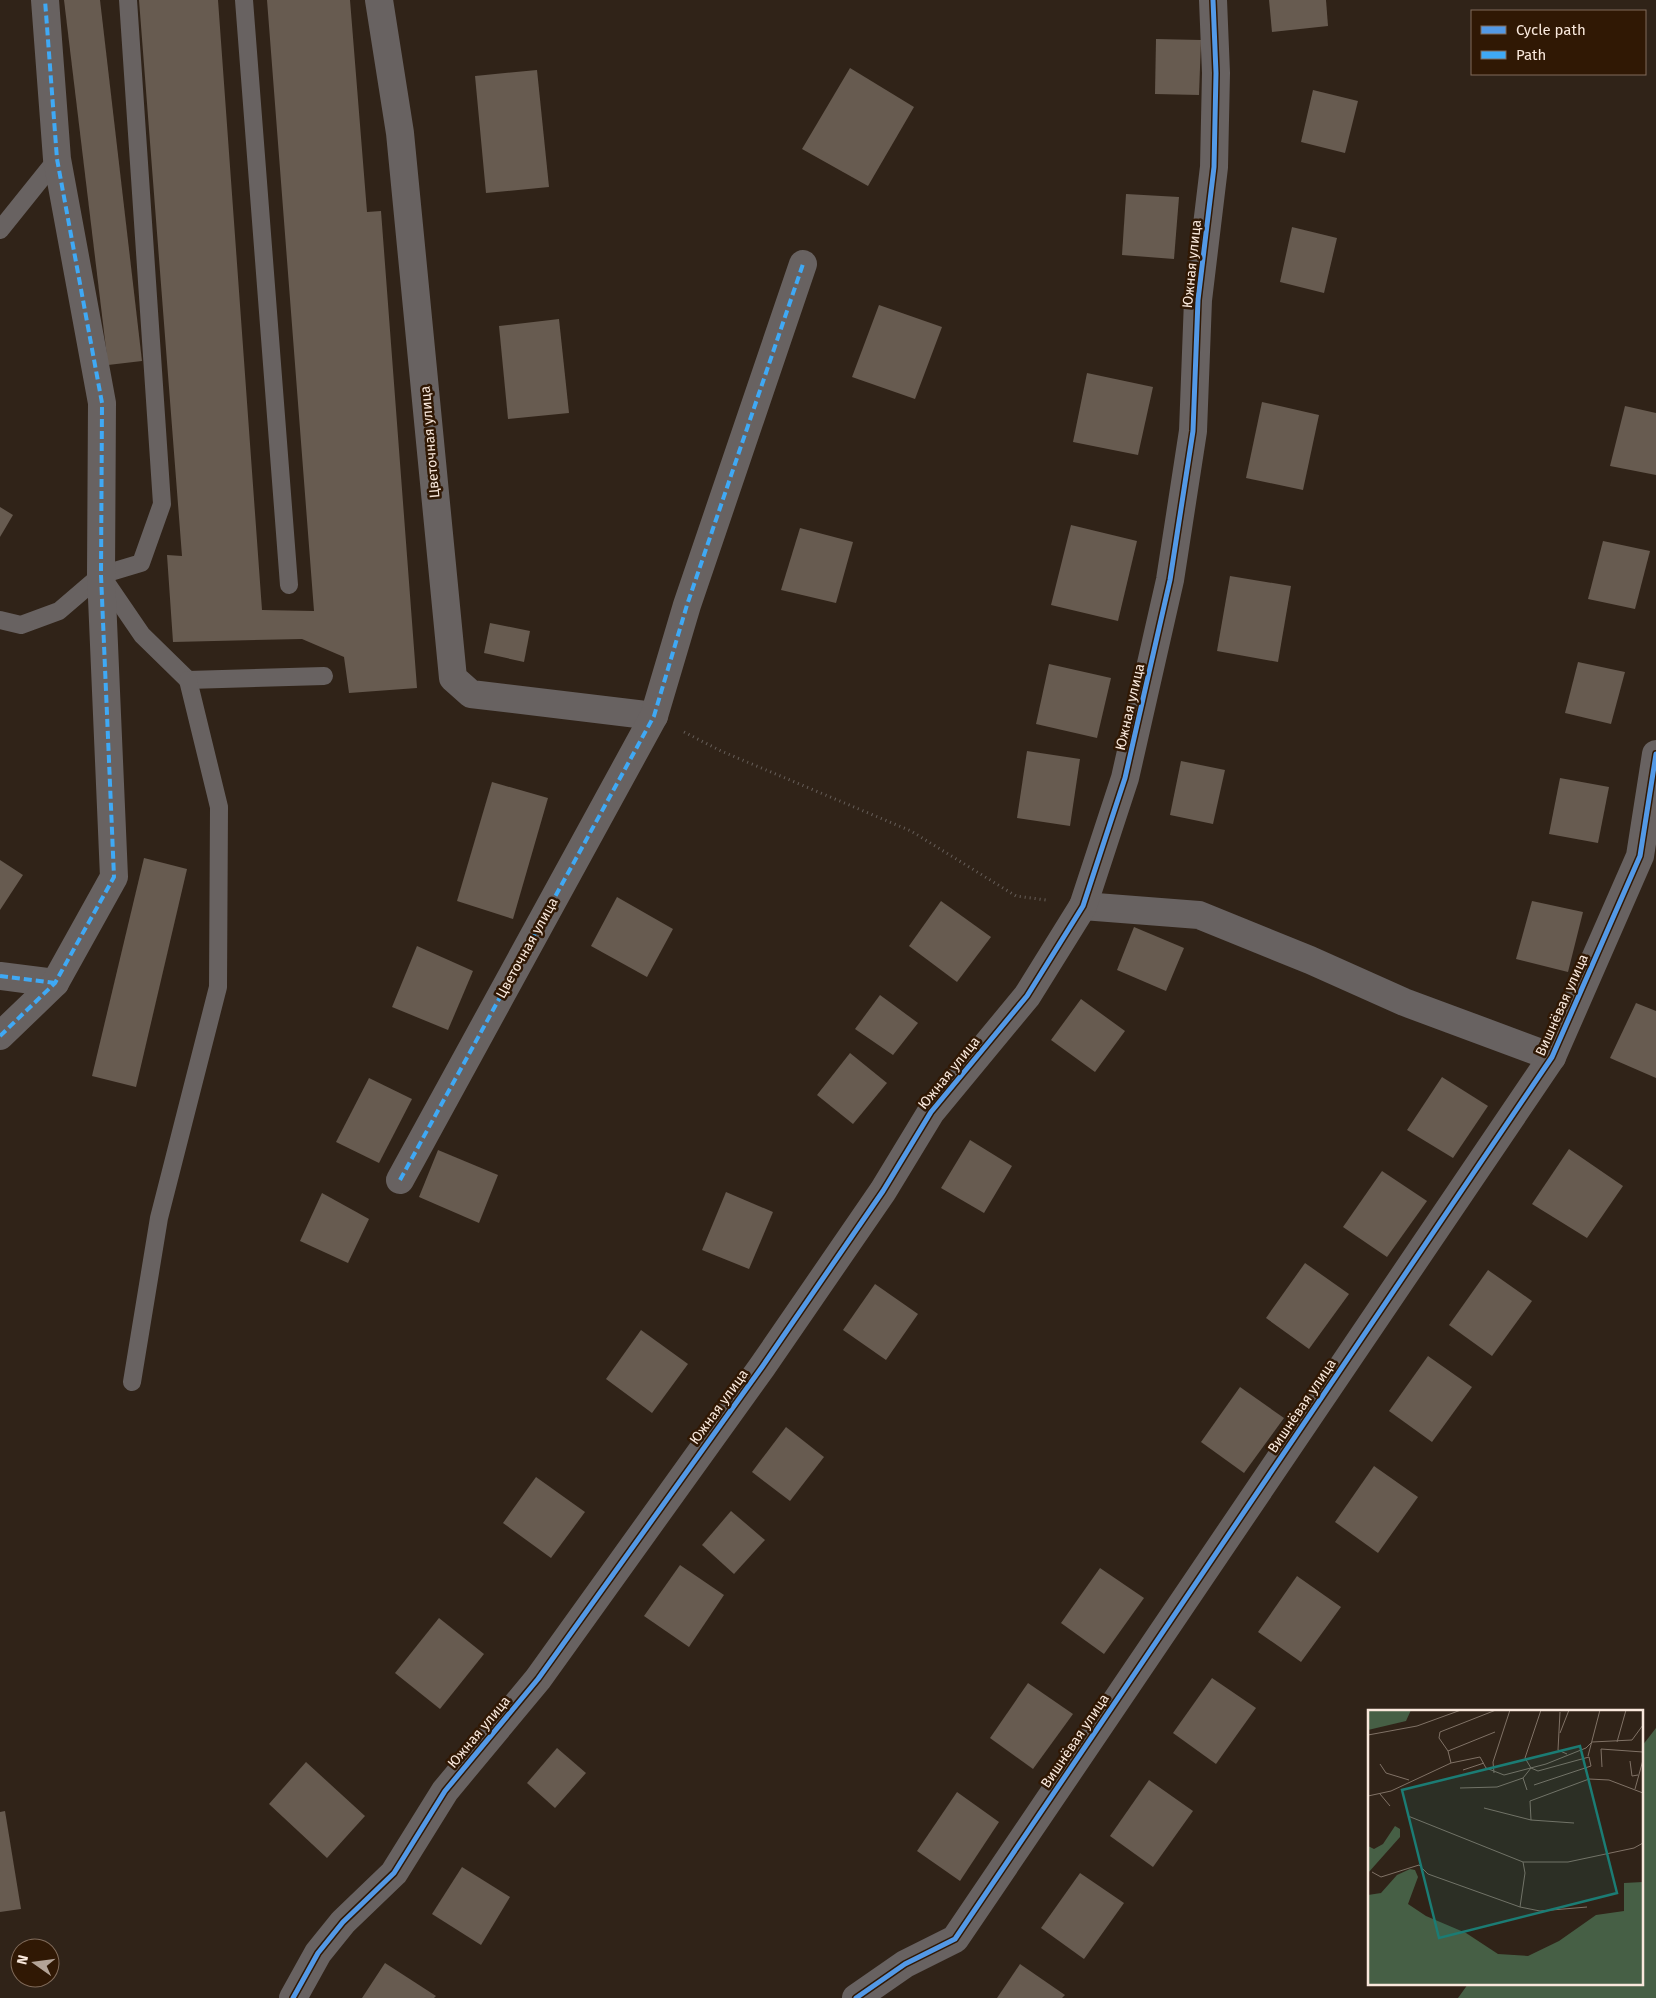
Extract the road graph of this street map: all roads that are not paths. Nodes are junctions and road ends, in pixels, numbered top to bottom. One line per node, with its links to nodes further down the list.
1 (46, 0): 6 (street)
2 (128, 0): 9 (lane)
3 (244, 0): 10 (lane)
4 (379, 0): 14 (street, Цветочная улица)
5 (1212, 0): 16 (street, Южная улица)
6 (57, 159): 7 (lane); 9 (street)
7 (0, 230)
8 (803, 264): 14 (street, Цветочная улица)
9 (102, 575): 11 (lane); 13 (lane); 18 (street)
10 (289, 585)
11 (0, 620)
12 (324, 676): 13 (lane)
13 (188, 680): 22 (lane)
14 (654, 716): 21 (street, Цветочная улица)
15 (1656, 754): 20 (street, Вишнёвая улица)
16 (1084, 906): 20 (street); 23 (street, Южная улица)
17 (0, 976): 18 (street)
18 (55, 983): 19 (street)
19 (0, 1036)
20 (1552, 1057): 24 (street, Вишнёвая улица)
21 (400, 1180)
22 (132, 1382)
23 (293, 1998)
24 (856, 1998)

